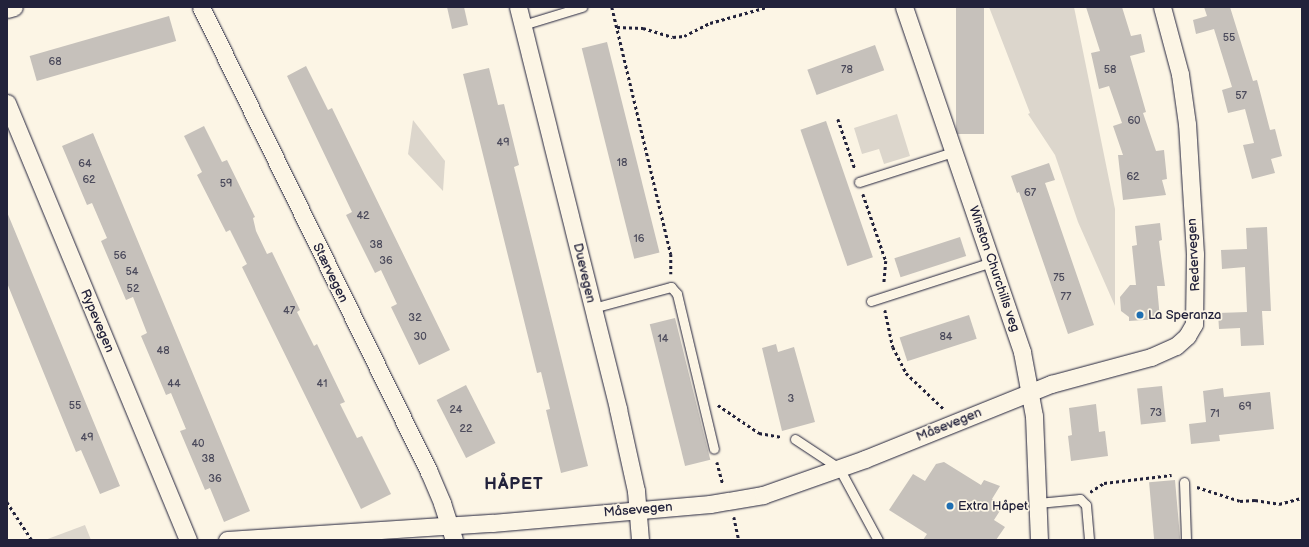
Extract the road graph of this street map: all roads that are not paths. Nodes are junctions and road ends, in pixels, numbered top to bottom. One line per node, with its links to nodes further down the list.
1 (14, 7): 7 (street)
2 (201, 7): 22 (street, Stærvegen)
3 (518, 7): 8 (street, Duevegen)
4 (582, 7): 8 (lane)
5 (904, 7): 10 (street, Winston Churchills veg)
6 (1162, 7): 15 (street, Redervegen)
7 (7, 9)
8 (523, 25): 14 (street, Duevegen)
9 (7, 103): 23 (street, Rypevegen)
10 (953, 152): 11 (lane); 12 (street, Winston Churchills veg)
11 (859, 182)
12 (992, 262): 13 (lane); 15 (street, Winston Churchills veg)
13 (871, 301)
14 (593, 308): 17 (lane); 21 (street, Duevegen)
15 (1031, 392): 18 (street, Måsevegen); 20 (street, Winston Churchills veg)
16 (795, 439): 18 (lane)
17 (714, 449)
18 (839, 468): 21 (street, Måsevegen); 26 (lane)
19 (1184, 482): 29 (lane)
20 (1038, 502): 27 (street, Winston Churchills veg); 28 (lane)
21 (637, 510): 22 (street, Måsevegen); 25 (street, Duevegen)
22 (452, 533): 24 (street, Måsevegen)
23 (188, 540)
24 (227, 540)
25 (640, 540)
26 (878, 540)
27 (1039, 540)
28 (1089, 540)
29 (1186, 540)

